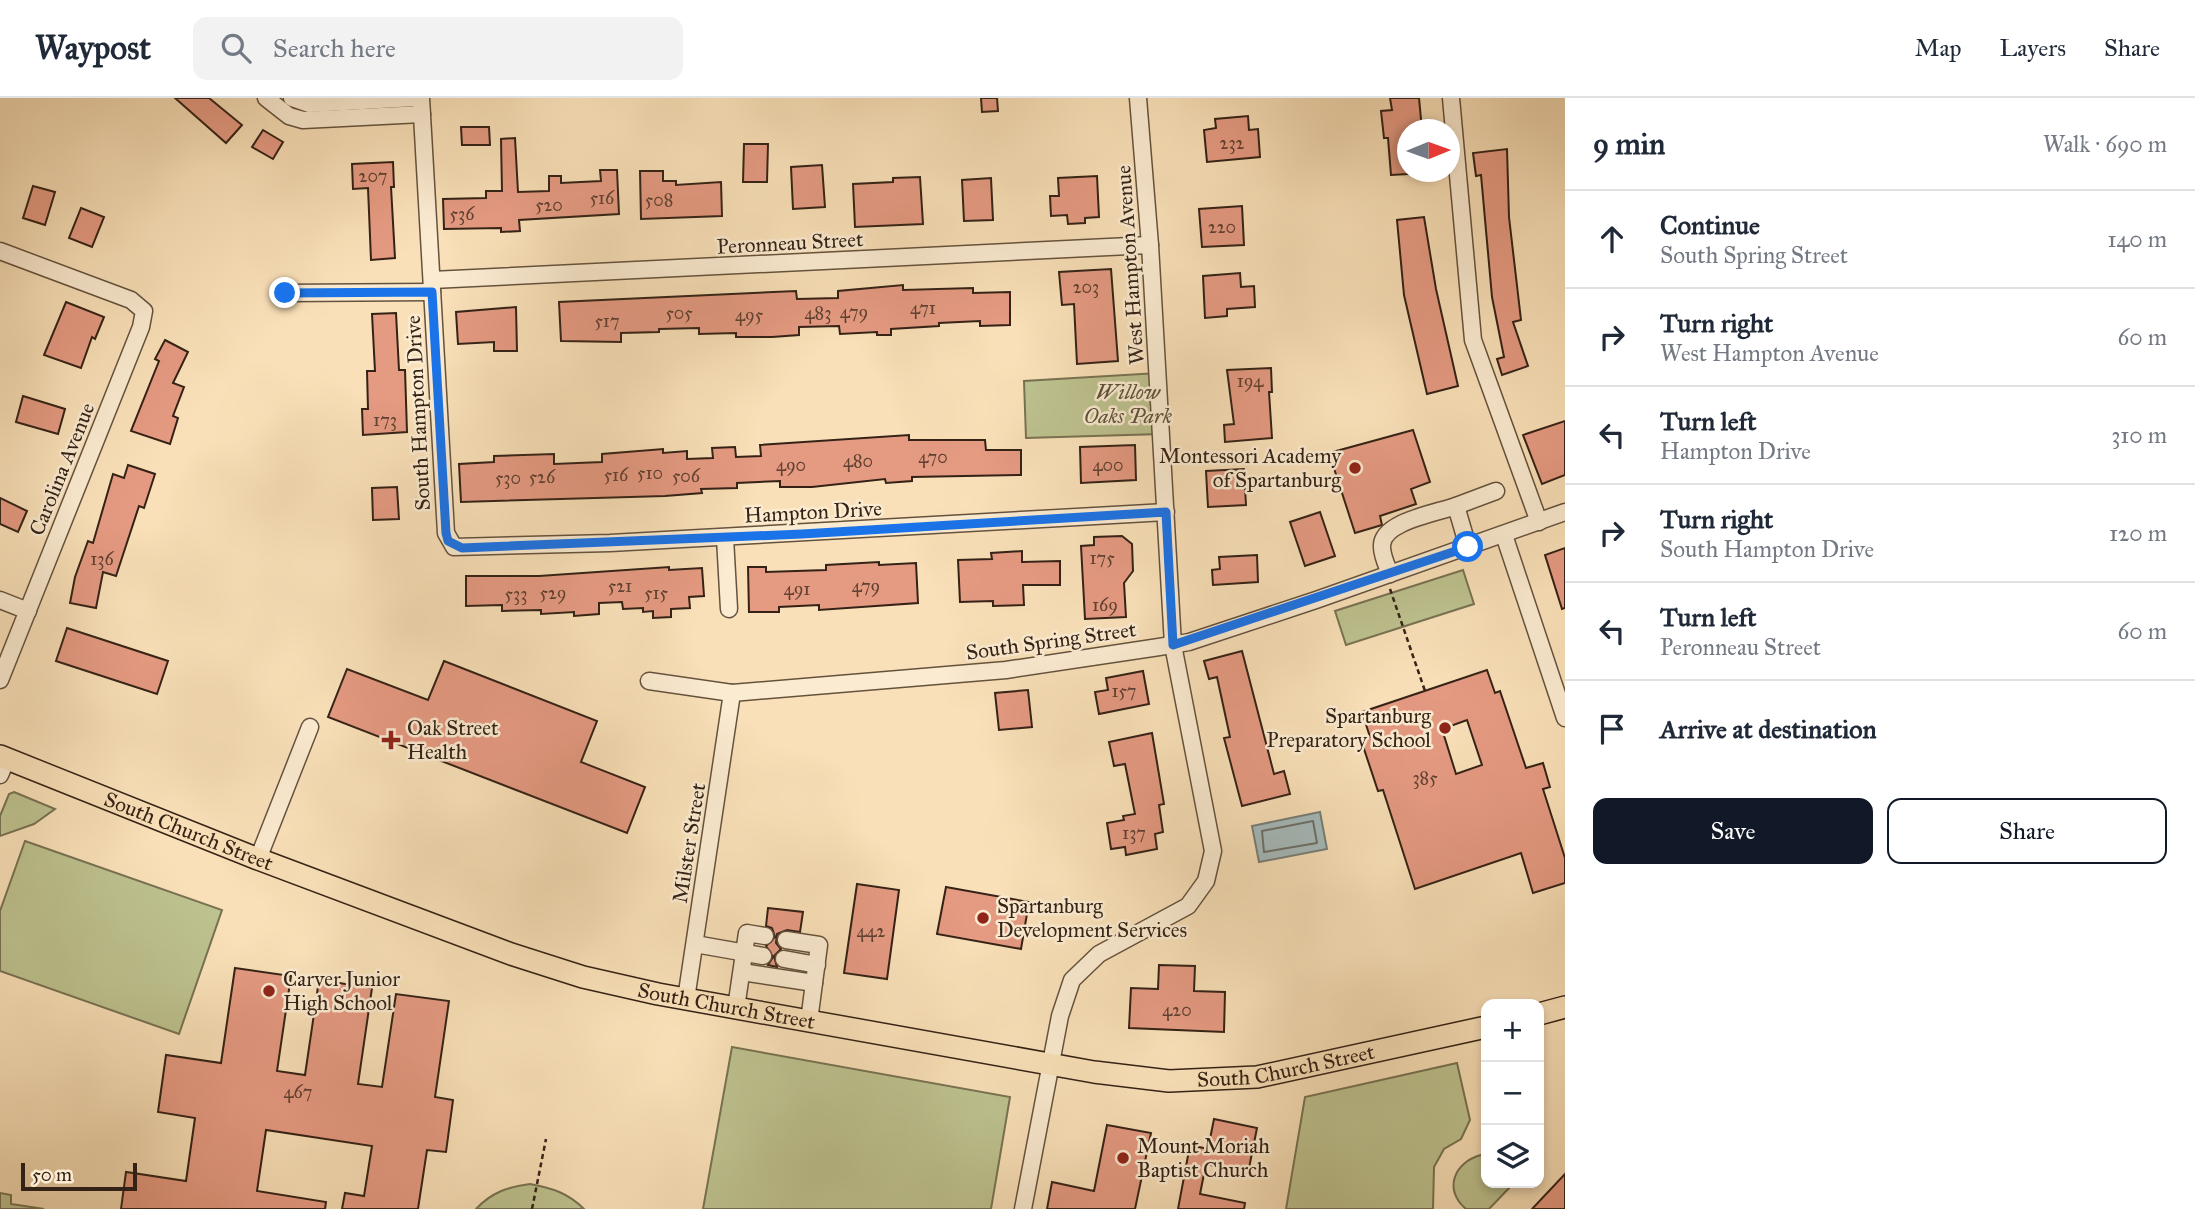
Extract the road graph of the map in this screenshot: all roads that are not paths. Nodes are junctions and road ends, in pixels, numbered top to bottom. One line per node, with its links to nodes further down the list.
1 (266, 98): 6 (street)
2 (415, 98): 6 (street)
3 (1138, 98): 7 (street, West Hampton Avenue)
4 (1451, 98): 15 (street)
5 (421, 106): 6 (street); 9 (street, South Hampton Drive)
6 (296, 107)
7 (1150, 245): 9 (street, Peronneau Street); 13 (street, West Hampton Avenue)
8 (0, 251): 23 (street, Carolina Avenue)
9 (432, 286): 10 (street, Peronneau Street); 19 (street, South Hampton Drive)
10 (285, 293)
11 (1496, 491): 12 (street)
12 (1455, 506): 18 (street); 20 (street)
13 (1166, 512): 17 (street, Hampton Drive); 24 (street, West Hampton Avenue)
14 (1565, 513): 15 (street, South Spring Street)
15 (1539, 522): 16 (street, South Spring Street)
16 (1504, 535): 18 (street, South Spring Street); 28 (street)
17 (725, 538): 19 (street, Hampton Drive); 22 (street)
18 (1468, 547): 20 (street, South Spring Street)
19 (462, 548)
20 (1390, 580): 24 (street, South Spring Street)
21 (0, 600): 23 (street)
22 (729, 609)
23 (29, 611): 25 (street, Carolina Avenue)
24 (1173, 645): 27 (street, South Spring Street); 47 (street, West Hampton Avenue)
25 (0, 680)
26 (649, 681): 27 (street, South Spring Street)
27 (732, 693): 34 (street, Milster Street)
28 (1565, 718)
29 (310, 727): 31 (street)
30 (2, 763): 31 (main road, South Church Street)
31 (258, 859): 41 (main road, South Church Street)
32 (765, 936): 35 (street)
33 (786, 940): 38 (street)
34 (695, 944): 35 (street); 41 (street, Milster Street)
35 (744, 953): 36 (street); 39 (street)
36 (763, 956)
37 (784, 959): 38 (street)
38 (817, 965): 40 (street)
39 (741, 972): 40 (street); 42 (street)
40 (814, 983): 45 (street)
41 (686, 999): 42 (main road, South Church Street)
42 (736, 1007): 45 (main road, South Church Street)
43 (1565, 1007): 44 (main road)
44 (1544, 1013)
45 (808, 1021): 47 (main road, South Church Street)
46 (1481, 1028): 47 (main road, South Church Street)
47 (1052, 1065): 48 (street, West Hampton Avenue)
48 (1023, 1209)

